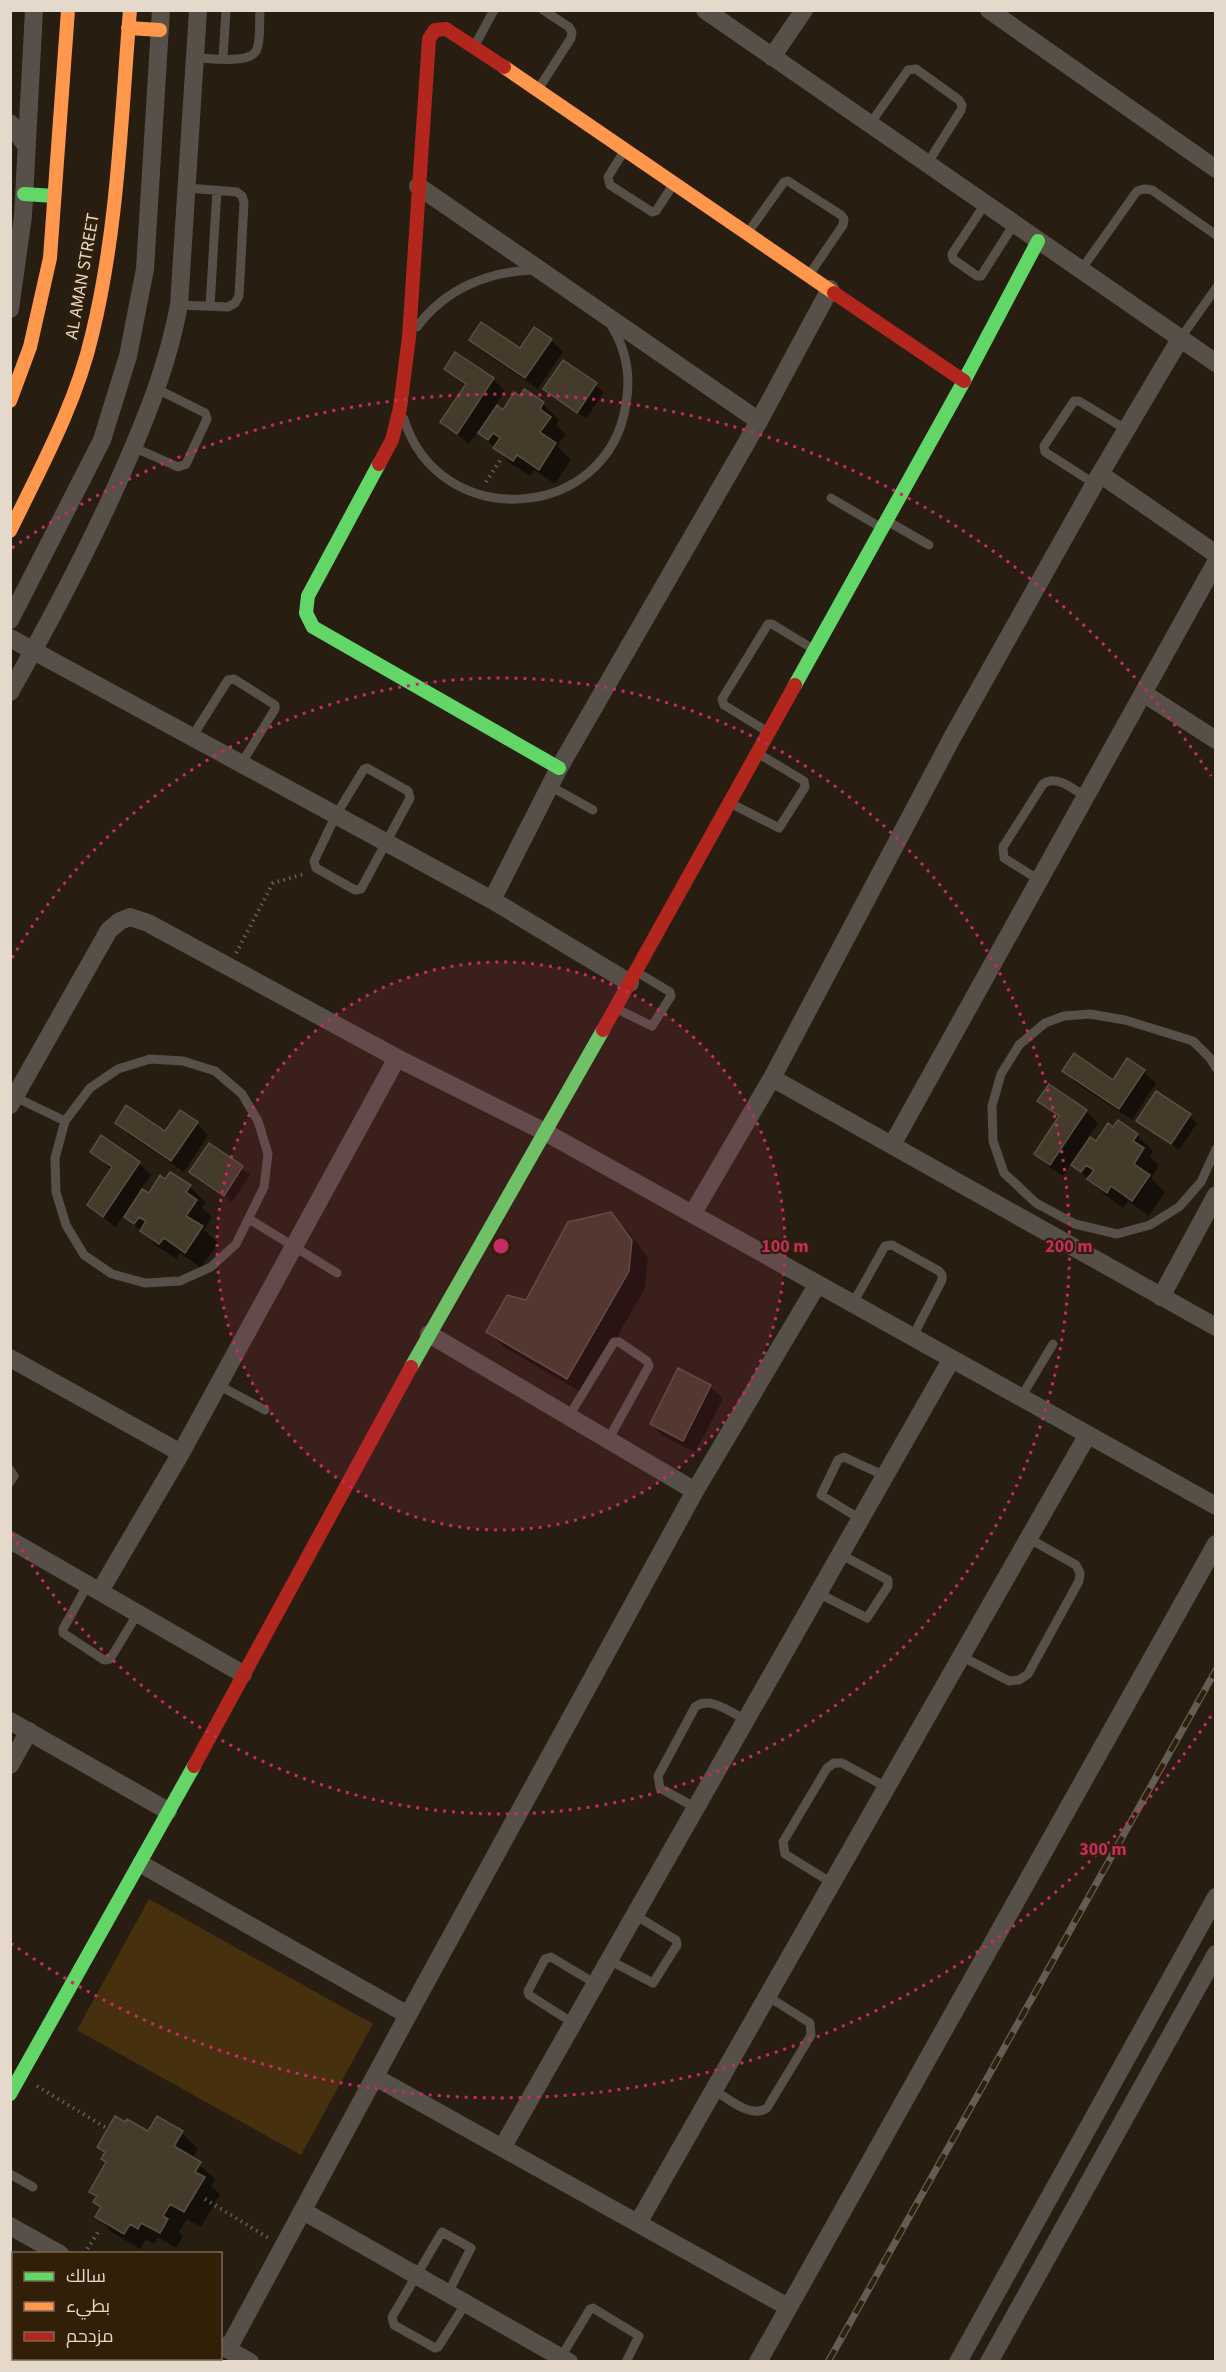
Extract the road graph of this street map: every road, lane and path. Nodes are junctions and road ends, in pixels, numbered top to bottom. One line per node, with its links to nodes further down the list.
1 (34, 10): 22 (street)
2 (68, 10): 31 (street, AL AMAN STREET)
3 (129, 10): 13 (street, AL AMAN STREET)
4 (161, 10): 14 (street)
5 (198, 10): 17 (street)
6 (226, 10): 18 (lane)
7 (260, 10): 18 (lane)
8 (494, 10): 15 (lane)
9 (543, 10): 19 (lane)
10 (804, 10): 16 (street)
11 (996, 12): 25 (street)
12 (715, 13): 16 (street)
13 (128, 27): 14 (street); 61 (street, AL AMAN STREET)
14 (160, 30): 65 (street)
15 (474, 47): 19 (street); 27 (street)
16 (772, 57): 21 (street)
17 (195, 58): 18 (lane); 28 (street)
18 (222, 58)
19 (538, 90): 23 (street)
20 (10, 123): 22 (street)
21 (870, 124): 24 (street); 24 (lane)
22 (27, 147): 30 (street)
23 (625, 149): 26 (street); 26 (lane)
24 (927, 164): 32 (street)
25 (1215, 169)
26 (675, 183): 34 (street)
27 (418, 186): 37 (street); 46 (street)
28 (188, 188): 29 (lane); 42 (street)
29 (217, 190): 43 (lane); 43 (lane)
30 (24, 194): 31 (street); 44 (street)
31 (54, 196): 51 (street, AL AMAN STREET)
32 (985, 204): 33 (street); 33 (lane)
33 (1014, 224): 36 (street)
34 (748, 233): 39 (street); 39 (lane)
35 (1215, 235): 38 (lane)
36 (1038, 241): 38 (street); 49 (street)
37 (540, 270): 45 (street); 46 (lane)
38 (1082, 270): 47 (street)
39 (809, 274): 41 (street)
40 (1215, 288): 47 (lane)
41 (830, 289): 49 (street); 53 (street)
42 (178, 305): 43 (lane); 50 (street)
43 (210, 306)
44 (10, 309)
45 (605, 314): 53 (street); 58 (lane)
46 (409, 337): 52 (street)
47 (1180, 339): 48 (street); 54 (street)
48 (1215, 363)
49 (964, 381): 60 (street)
50 (157, 389): 55 (street); 55 (lane)
51 (10, 401)
52 (400, 408): 58 (lane); 76 (street)
53 (759, 421): 76 (street)
54 (1127, 430): 57 (street); 57 (lane)
55 (134, 447): 68 (street)
56 (501, 459): 58 (path)
57 (1098, 479): 63 (street); 91 (street)
58 (478, 495)
59 (831, 498): 60 (lane)
60 (884, 525): 62 (lane); 67 (street)
61 (10, 531)
62 (929, 545)
63 (1215, 554)
64 (1215, 562): 70 (street)
65 (10, 620)
66 (10, 639): 68 (street)
67 (815, 650): 71 (street); 71 (lane)
68 (34, 651): 69 (street); 72 (street)
69 (10, 692)
70 (1143, 693): 73 (street); 78 (street)
71 (769, 733): 74 (street)
72 (192, 737): 75 (street); 75 (lane)
73 (1215, 740)
74 (758, 753): 79 (street); 79 (lane)
75 (241, 764): 81 (street)
76 (559, 768): 77 (street)
77 (550, 786): 80 (lane); 85 (street)
78 (1086, 797): 84 (street); 84 (lane)
79 (730, 802): 87 (street)
80 (592, 810)
81 (336, 816): 82 (street); 82 (lane); 83 (lane)
82 (386, 843): 83 (lane); 85 (street)
83 (314, 865): 86 (path)
84 (1039, 880): 95 (street)
85 (492, 900): 87 (street)
86 (228, 967): 89 (street); 92 (street)
87 (633, 977): 88 (street); 88 (lane)
88 (615, 1008): 94 (street)
89 (397, 1058): 94 (street); 102 (street)
90 (1215, 1068): 98 (lane)
91 (772, 1078): 95 (street); 99 (street)
92 (13, 1101): 93 (lane)
93 (65, 1121): 100 (lane); 100 (lane)
94 (545, 1132): 99 (street); 108 (street)
95 (892, 1145): 101 (street)
96 (1215, 1150): 98 (lane)
97 (1215, 1195): 105 (street)
98 (1053, 1212): 101 (lane)
99 (693, 1213): 104 (street)
100 (249, 1219): 102 (lane)
101 (1043, 1230): 105 (street)
102 (294, 1248): 103 (lane); 113 (street)
103 (337, 1273)
104 (817, 1285): 106 (street); 123 (street)
105 (1161, 1297): 107 (street)
106 (852, 1305): 109 (street); 109 (lane)
107 (1215, 1327)
108 (429, 1334): 116 (street); 134 (street)
109 (912, 1338): 112 (street)
110 (1053, 1344): 114 (lane)
111 (10, 1358): 119 (street)
112 (951, 1360): 114 (street); 121 (street)
113 (218, 1385): 115 (lane); 119 (street)
114 (1020, 1399): 117 (street)
115 (265, 1410)
116 (569, 1416): 118 (street); 118 (lane)
117 (1087, 1436): 124 (street); 126 (street)
118 (608, 1440): 123 (street)
119 (181, 1453): 130 (street)
120 (10, 1470): 122 (lane)
121 (885, 1476): 125 (street); 125 (lane)
122 (10, 1482)
123 (695, 1491): 150 (street)
124 (1215, 1506)
125 (860, 1519): 129 (street)
126 (1028, 1538): 133 (street); 133 (lane)
127 (10, 1540): 130 (street)
128 (1215, 1544): 171 (street)
129 (840, 1554): 131 (street); 131 (lane)
130 (94, 1588): 132 (street); 132 (lane)
131 (818, 1593): 135 (street)
132 (138, 1613): 134 (street)
133 (961, 1656): 139 (street)
134 (243, 1674): 141 (street)
135 (746, 1720): 140 (street); 140 (lane)
136 (10, 1721): 137 (street)
137 (28, 1731): 138 (street); 141 (street)
138 (10, 1765)
139 (886, 1787): 143 (street); 143 (lane)
140 (696, 1808): 145 (street)
141 (168, 1811): 142 (street)
142 (141, 1864): 150 (street); 152 (street)
143 (832, 1882): 149 (street)
144 (1215, 1897): 177 (street)
145 (635, 1915): 147 (street); 147 (lane)
146 (1215, 1954): 178 (street)
147 (609, 1960): 148 (street)
148 (596, 1984): 151 (street); 151 (lane)
149 (767, 1996): 154 (street); 154 (lane)
150 (408, 2015): 153 (street)
151 (573, 2023): 157 (street)
152 (21, 2076): 155 (street); 156 (path)
153 (375, 2077): 157 (street); 161 (street)
154 (714, 2090): 162 (street)
155 (10, 2094)
156 (108, 2129)
157 (502, 2148): 162 (street)
158 (10, 2174): 159 (lane)
159 (33, 2187)
160 (205, 2199): 165 (path)
161 (303, 2211): 165 (street); 168 (street)
162 (638, 2223): 171 (street)
163 (10, 2226): 166 (street)
164 (100, 2229): 167 (path)
165 (283, 2248): 172 (street)
166 (58, 2252)
167 (85, 2252)
168 (417, 2275): 169 (street); 169 (lane); 170 (lane)
169 (448, 2293): 170 (street)
170 (466, 2303): 173 (street)
171 (788, 2307): 176 (street)
172 (224, 2347): 174 (street)
173 (565, 2359): 175 (lane)
174 (250, 2361)
175 (626, 2361)
176 (758, 2361)
177 (958, 2361)
178 (988, 2361)

